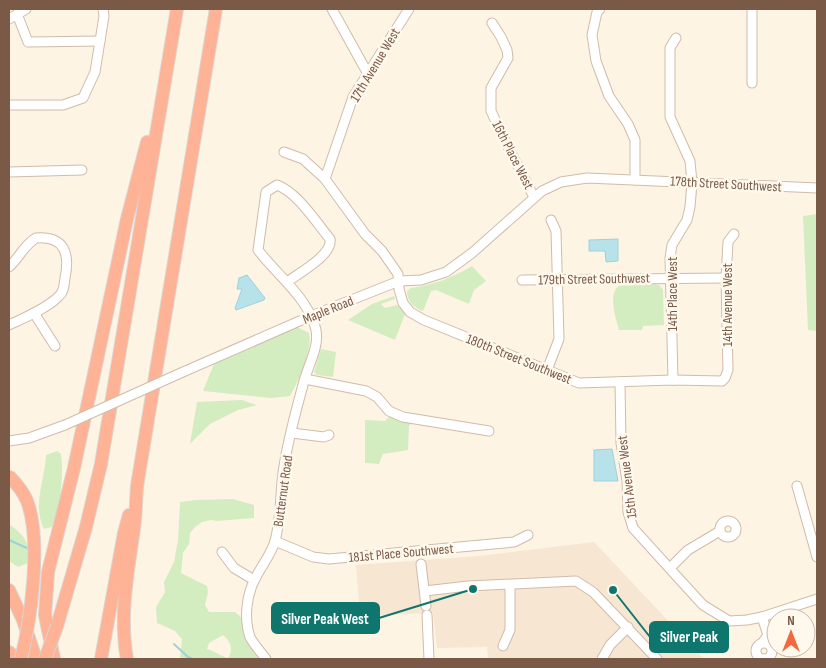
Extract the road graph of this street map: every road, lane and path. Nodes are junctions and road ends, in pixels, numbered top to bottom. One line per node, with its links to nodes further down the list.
1 (26, 9): 9 (street)
2 (103, 9): 12 (street)
3 (177, 9): 13 (highway)
4 (216, 9): 48 (highway)
5 (332, 9): 14 (street)
6 (409, 9): 14 (street, 17th Avenue West)
7 (600, 9): 21 (street)
8 (752, 9): 15 (street)
9 (13, 16): 12 (street)
10 (492, 23): 24 (street, 16th Place West)
11 (676, 38): 22 (street, 14th Place West)
12 (100, 41): 16 (street)
13 (168, 54): 72 (highway, bridge); 73 (highway)
14 (368, 74): 20 (street, 17th Avenue West)
15 (752, 84)
16 (9, 105)
17 (284, 152): 20 (street)
18 (82, 170): 19 (street)
19 (9, 172)
20 (325, 179): 32 (street)
21 (635, 180): 22 (street, 178th Street Southwest); 24 (street, Maple Road)
22 (692, 183): 23 (street, 178th Street Southwest); 29 (street, 14th Place West)
23 (817, 188)
24 (534, 197): 32 (street, Maple Road)
25 (551, 220): 31 (street)
26 (734, 234): 28 (street, 14th Avenue West)
27 (9, 267): 34 (street)
28 (726, 278): 29 (street, 179th Street Southwest); 39 (street, 14th Avenue West)
29 (671, 279): 31 (street, 179th Street Southwest); 41 (street, 14th Place West)
30 (522, 280): 31 (street, 179th Street Southwest)
31 (558, 280): 38 (street)
32 (399, 281): 35 (street, Maple Road); 38 (street, 180th Street Southwest)
33 (287, 282): 33 (street, Butternut Road); 35 (street, Butternut Road)
34 (34, 313): 36 (street); 37 (street)
35 (310, 316): 40 (street, Butternut Road); 46 (street, Maple Road, bridge)
36 (9, 325)
37 (55, 346)
38 (548, 370): 42 (street, 180th Street Southwest)
39 (725, 378): 41 (street, 180th Street Southwest)
40 (305, 379): 43 (street); 44 (street, Butternut Road)
41 (673, 380): 42 (street, 180th Street Southwest)
42 (620, 382): 58 (street, 15th Avenue West)
43 (490, 431)
44 (292, 433): 45 (street); 54 (street, Butternut Road)
45 (329, 435)
46 (9, 441)
47 (9, 476): 70 (highway, bridge)
48 (137, 486): 74 (highway); 75 (highway)
49 (796, 486): 51 (street)
50 (817, 522): 51 (street)
51 (807, 524): 56 (street)
52 (720, 531): 58 (street)
53 (528, 535): 54 (street, 181st Place Southwest)
54 (275, 541): 59 (street, Butternut Road)
55 (222, 552): 59 (street)
56 (817, 557)
57 (421, 564): 62 (street)
58 (670, 568): 64 (street, 15th Avenue West)
59 (254, 580): 76 (street, Butternut Road)
60 (510, 585): 62 (street); 65 (street); 67 (street)
61 (9, 590): 71 (highway)
62 (425, 591): 77 (street)
63 (817, 599): 64 (street, 15th Avenue West)
64 (762, 617): 66 (street)
65 (628, 627): 78 (street); 79 (street)
66 (763, 642)
67 (503, 646)
68 (9, 652): 69 (highway)
69 (16, 659)
70 (21, 659)
71 (36, 659)
72 (45, 659)
73 (54, 659)
74 (101, 659)
75 (127, 659)
76 (266, 659)
77 (429, 659)
78 (602, 659)
79 (657, 659)

